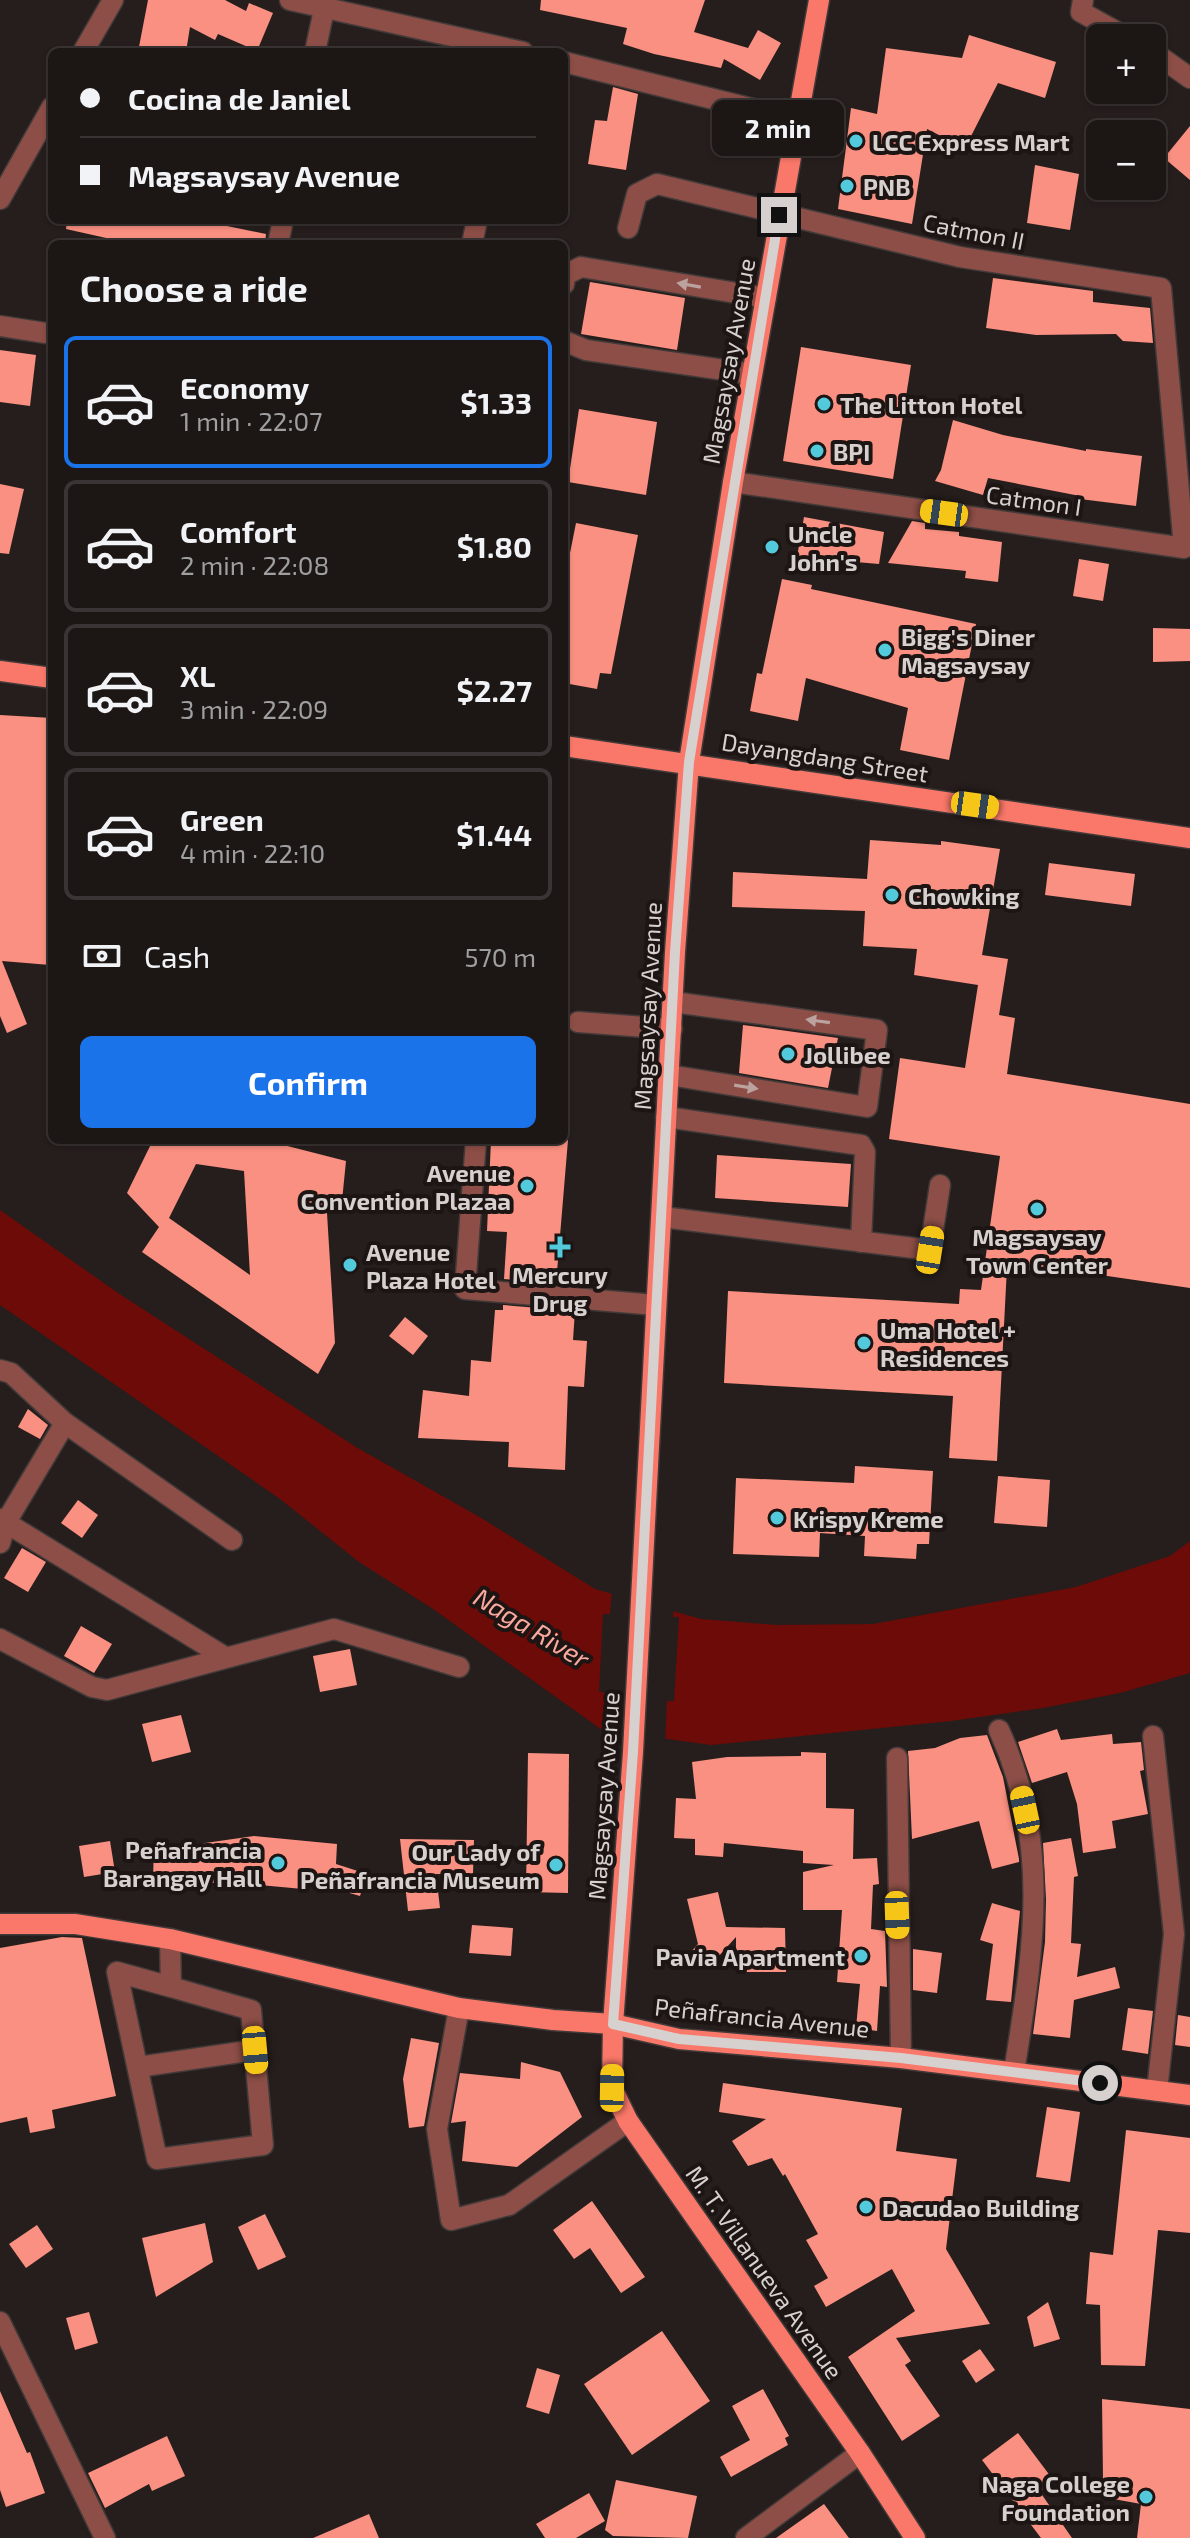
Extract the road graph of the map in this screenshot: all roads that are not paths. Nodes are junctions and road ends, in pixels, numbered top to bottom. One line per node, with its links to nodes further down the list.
1 (113, 0): 7 (street)
2 (290, 0): 5 (street)
3 (819, 0): 14 (main road, Magsaysay Avenue)
4 (1083, 0): 6 (street)
5 (325, 4): 8 (street); 9 (street)
6 (1103, 24)
7 (85, 48)
8 (316, 48)
9 (502, 48)
10 (1166, 61): 12 (street)
11 (568, 63): 14 (street)
12 (1190, 78)
13 (48, 114): 15 (street)
14 (798, 120): 16 (main road, Magsaysay Avenue)
15 (0, 199)
16 (779, 215): 17 (street, Catmon II); 19 (main road, Magsaysay Avenue); 25 (street, Catmon II)
17 (628, 228)
18 (568, 274): 19 (street, one-way to 18)
19 (766, 298): 23 (main road, Magsaysay Avenue)
20 (0, 326): 21 (street)
21 (48, 333)
22 (568, 343): 23 (street)
23 (752, 374): 24 (main road, Magsaysay Avenue)
24 (733, 482): 25 (street, Catmon I); 29 (main road, Magsaysay Avenue)
25 (1184, 548)
26 (0, 671): 27 (main road)
27 (48, 677)
28 (568, 747): 29 (main road, Dayangdang Street)
29 (689, 762): 30 (main road, Dayangdang Street); 31 (main road, Magsaysay Avenue)
30 (1190, 838)
31 (673, 1002): 33 (main road, Magsaysay Avenue); 34 (street, one-way to 31)
32 (578, 1022): 33 (street)
33 (672, 1029): 34 (main road, Magsaysay Avenue)
34 (669, 1075): 35 (main road, Magsaysay Avenue)
35 (666, 1117): 38 (main road, Magsaysay Avenue); 39 (street)
36 (476, 1144): 40 (street)
37 (940, 1185): 39 (street)
38 (662, 1217): 39 (street); 40 (main road, Magsaysay Avenue)
39 (861, 1242)
40 (656, 1305): 56 (main road, Magsaysay Avenue)
41 (0, 1370): 42 (street)
42 (65, 1423): 43 (street); 44 (street)
43 (3, 1520): 45 (street); 47 (street)
44 (232, 1540)
45 (0, 1543)
46 (0, 1639): 47 (street)
47 (225, 1657): 48 (street)
48 (459, 1667)
49 (999, 1730): 60 (street)
50 (1153, 1736): 61 (street)
51 (897, 1758): 58 (street)
52 (0, 1924): 53 (main road, Peñafrancia Avenue)
53 (170, 1939): 54 (street); 55 (main road, Peñafrancia Avenue)
54 (171, 1987): 57 (street); 59 (street)
55 (459, 2008): 56 (main road, Peñafrancia Avenue); 63 (street)
56 (613, 2024): 58 (main road, Peñafrancia Avenue); 63 (main road, M. T. Villanueva Avenue)
57 (255, 2050): 59 (street); 59 (street)
58 (901, 2058): 60 (main road, Peñafrancia Avenue)
59 (138, 2067)
60 (1014, 2072): 61 (main road, Peñafrancia Avenue)
61 (1157, 2091): 62 (main road, Peñafrancia Avenue)
62 (1190, 2095)
63 (628, 2121): 65 (main road, M. T. Villanueva Avenue)
64 (0, 2322): 66 (street)
65 (860, 2453): 67 (street); 68 (main road, M. T. Villanueva Avenue)
66 (105, 2538)
67 (746, 2538)
68 (915, 2538)

